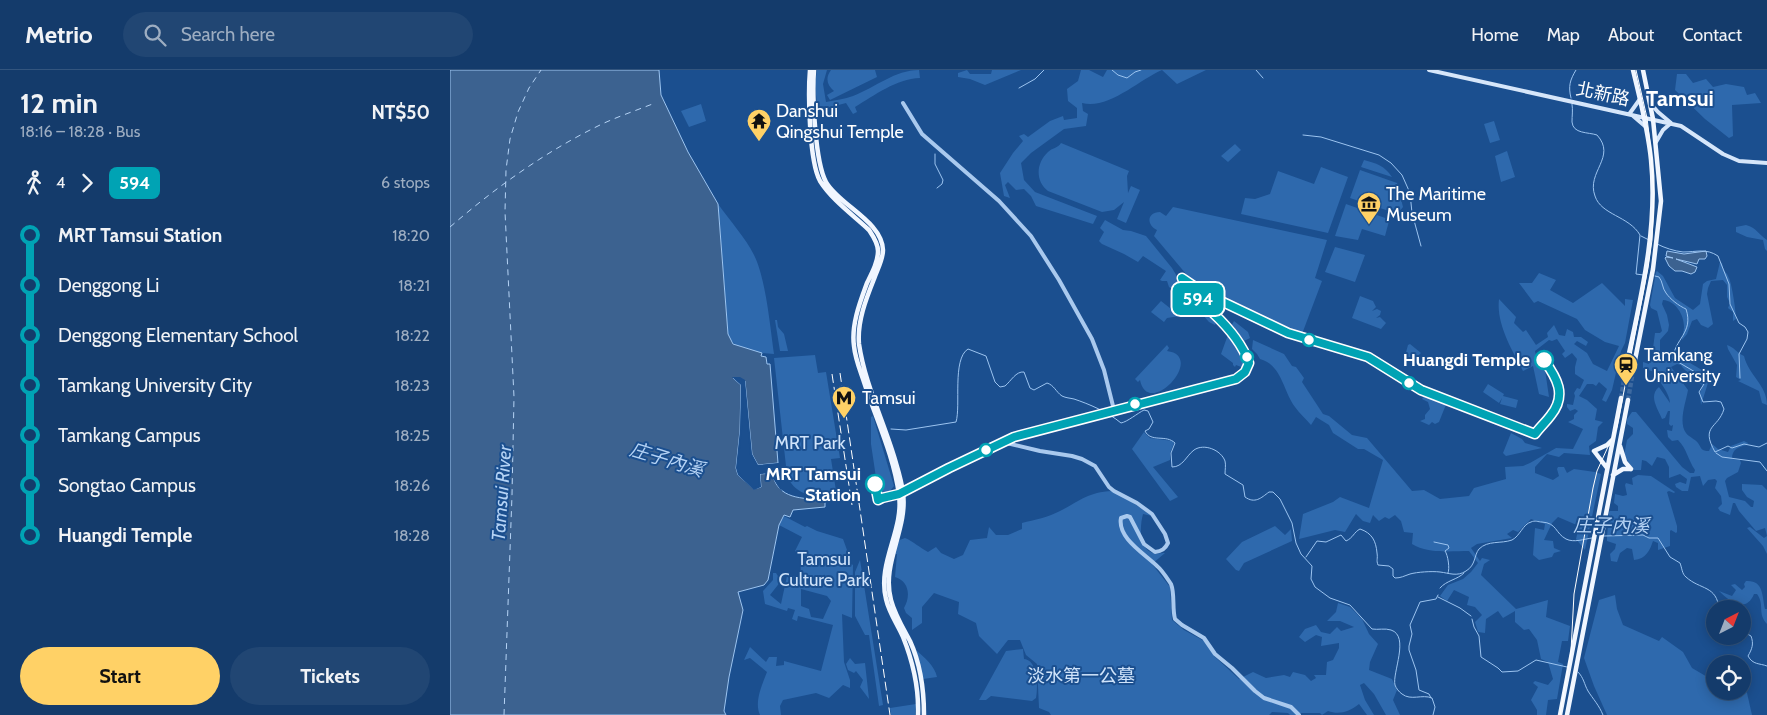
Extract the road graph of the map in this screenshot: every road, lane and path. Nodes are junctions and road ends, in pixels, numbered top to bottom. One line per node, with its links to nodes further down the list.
1 (810, 70): 16 (main road)
2 (814, 70): 16 (main road)
3 (1429, 70): 9 (main road, 北新路)
4 (1633, 70): 6 (main road)
5 (1643, 70): 8 (main road)
6 (1640, 98): 9 (main road); 10 (main road)
7 (904, 103): 21 (street)
8 (1650, 103): 11 (main road); 12 (main road)
9 (1630, 113): 10 (main road, 北新路); 13 (main road)
10 (1645, 116): 11 (main road, 北新路); 13 (main road)
11 (1653, 118): 12 (main road, 北新路); 14 (main road)
12 (1671, 123): 14 (main road); 15 (main road)
13 (1646, 127): 17 (main road)
14 (1656, 142): 18 (main road)
15 (1767, 163)
16 (856, 335): 26 (main road); 27 (main road)
17 (1628, 363)
18 (1634, 364)
19 (1621, 398): 22 (main road)
20 (1628, 400): 23 (main road)
21 (1114, 410)
22 (1612, 439): 24 (main road); 24 (main road)
23 (1619, 444): 25 (main road); 25 (main road)
24 (1607, 468): 30 (main road)
25 (1613, 475): 31 (main road)
26 (903, 490): 28 (main road); 29 (street)
27 (918, 715)
28 (924, 715)
29 (1299, 715)
30 (1560, 715)
31 (1567, 715)

